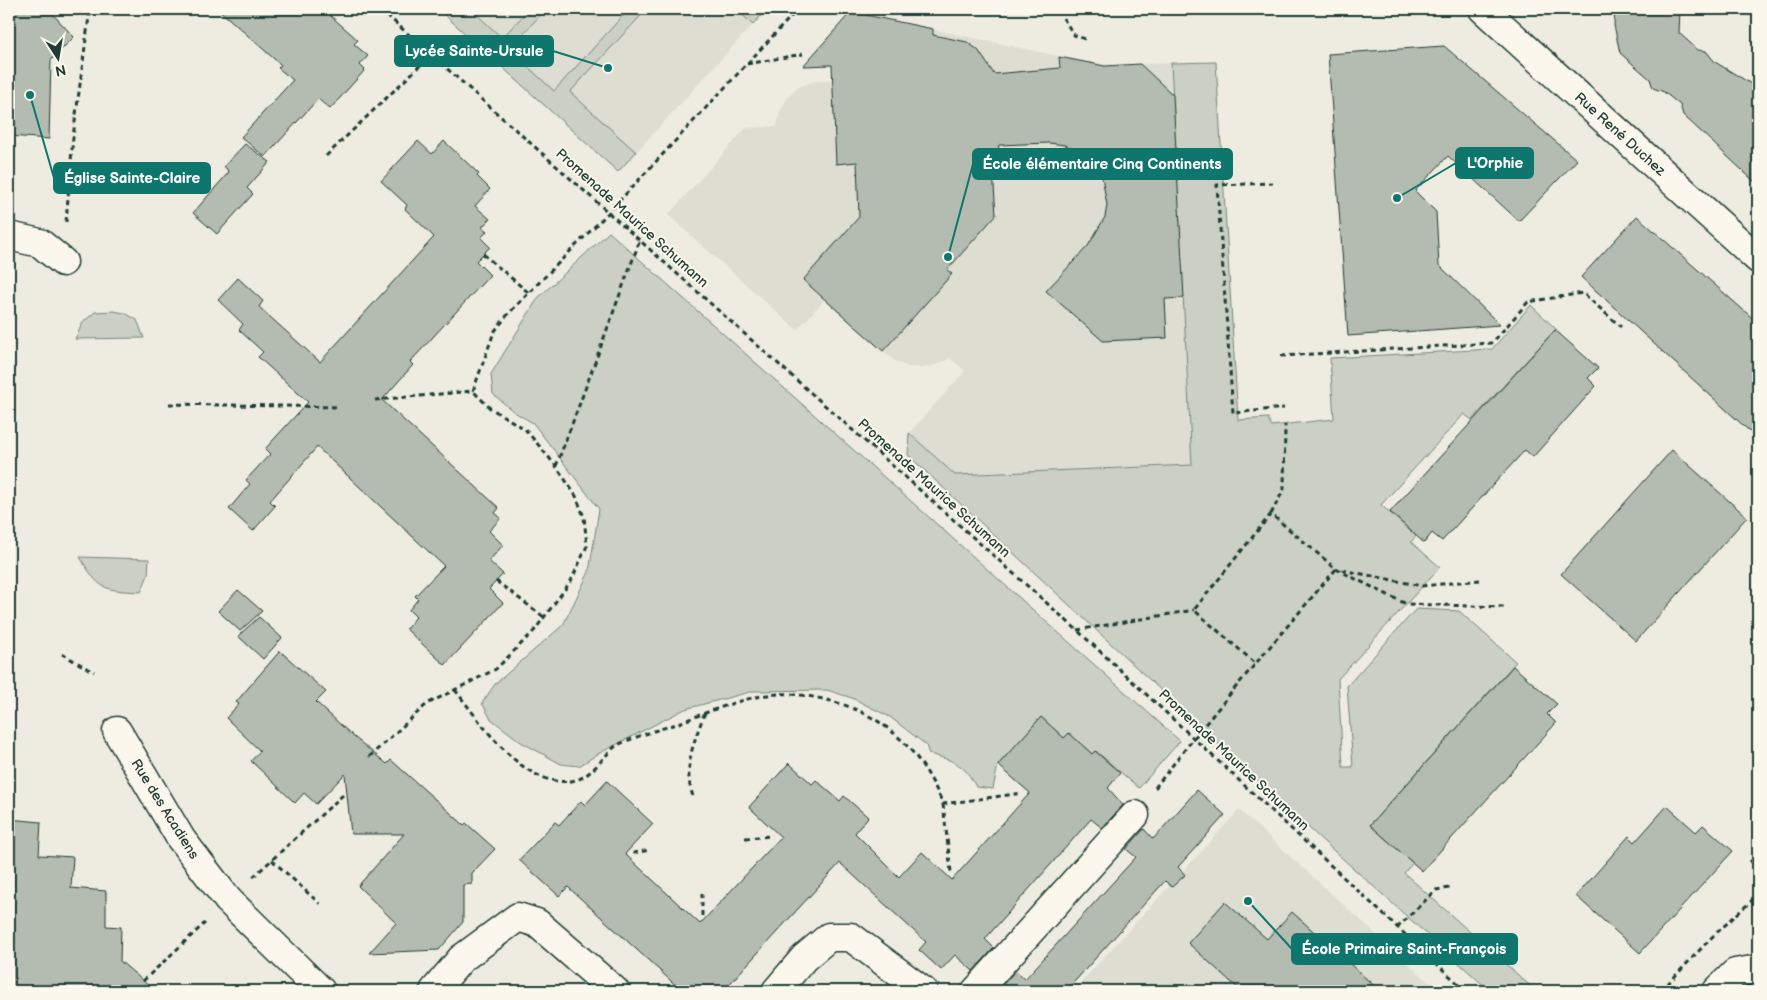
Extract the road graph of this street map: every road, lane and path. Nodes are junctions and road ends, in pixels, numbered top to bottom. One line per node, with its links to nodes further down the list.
1 (90, 9): 17 (path)
2 (380, 9): 8 (path, Promenade Maurice Schumann)
3 (798, 9): 9 (path)
4 (1483, 9): 16 (street, Rue René Duchez)
5 (1063, 18): 6 (path)
6 (1085, 39)
7 (803, 54): 9 (path)
8 (431, 55): 10 (path); 12 (path, Promenade Maurice Schumann)
9 (748, 64): 12 (path)
10 (326, 156)
11 (1273, 183): 25 (path)
12 (609, 212): 14 (path, Promenade Maurice Schumann); 18 (path)
13 (9, 236): 17 (street)
14 (640, 240): 27 (path); 35 (path, Promenade Maurice Schumann)
15 (483, 254): 18 (path)
16 (1758, 258)
17 (62, 262)
18 (529, 293): 21 (path)
19 (1621, 327): 20 (path)
20 (1281, 356)
21 (473, 391): 22 (path); 27 (path)
22 (374, 400)
23 (168, 404): 24 (path)
24 (340, 408)
25 (1284, 408)
26 (1285, 425): 28 (path)
27 (556, 466): 34 (path)
28 (1271, 514): 29 (path); 33 (path)
29 (1336, 569): 30 (path); 32 (path); 37 (path)
30 (1480, 580)
31 (496, 581): 34 (path)
32 (1504, 607)
33 (1194, 610): 35 (path); 37 (path)
34 (544, 617): 39 (path)
35 (1077, 630): 42 (path, Promenade Maurice Schumann)
36 (62, 654): 38 (path)
37 (1256, 664): 42 (path)
38 (94, 672)
39 (455, 690): 40 (path); 43 (path)
40 (705, 712): 46 (path); 47 (path)
41 (117, 731): 67 (street, Rue des Acadiens)
42 (1193, 738): 48 (path); 64 (path, Promenade Maurice Schumann)
43 (369, 757)
44 (1022, 794): 47 (path)
45 (343, 795): 53 (path)
46 (694, 796)
47 (943, 804): 56 (path)
48 (1135, 815): 72 (street)
49 (772, 836): 50 (path)
50 (745, 838)
51 (650, 850): 52 (path)
52 (633, 853)
53 (272, 860): 57 (path); 61 (path)
54 (1750, 860): 55 (path)
55 (1758, 868)
56 (951, 872)
57 (247, 883)
58 (1450, 888): 64 (path)
59 (702, 892): 62 (path)
60 (1758, 895): 74 (path)
61 (320, 904)
62 (702, 916)
63 (210, 918): 66 (path)
64 (1397, 928): 73 (path, Promenade Maurice Schumann)
65 (1758, 969): 75 (street)
66 (143, 981)
67 (321, 991)
68 (434, 991): 69 (street)
69 (615, 991)
70 (776, 991): 71 (street)
71 (923, 991)
72 (976, 991)
73 (1466, 991)
74 (1661, 991)
75 (1717, 991)

